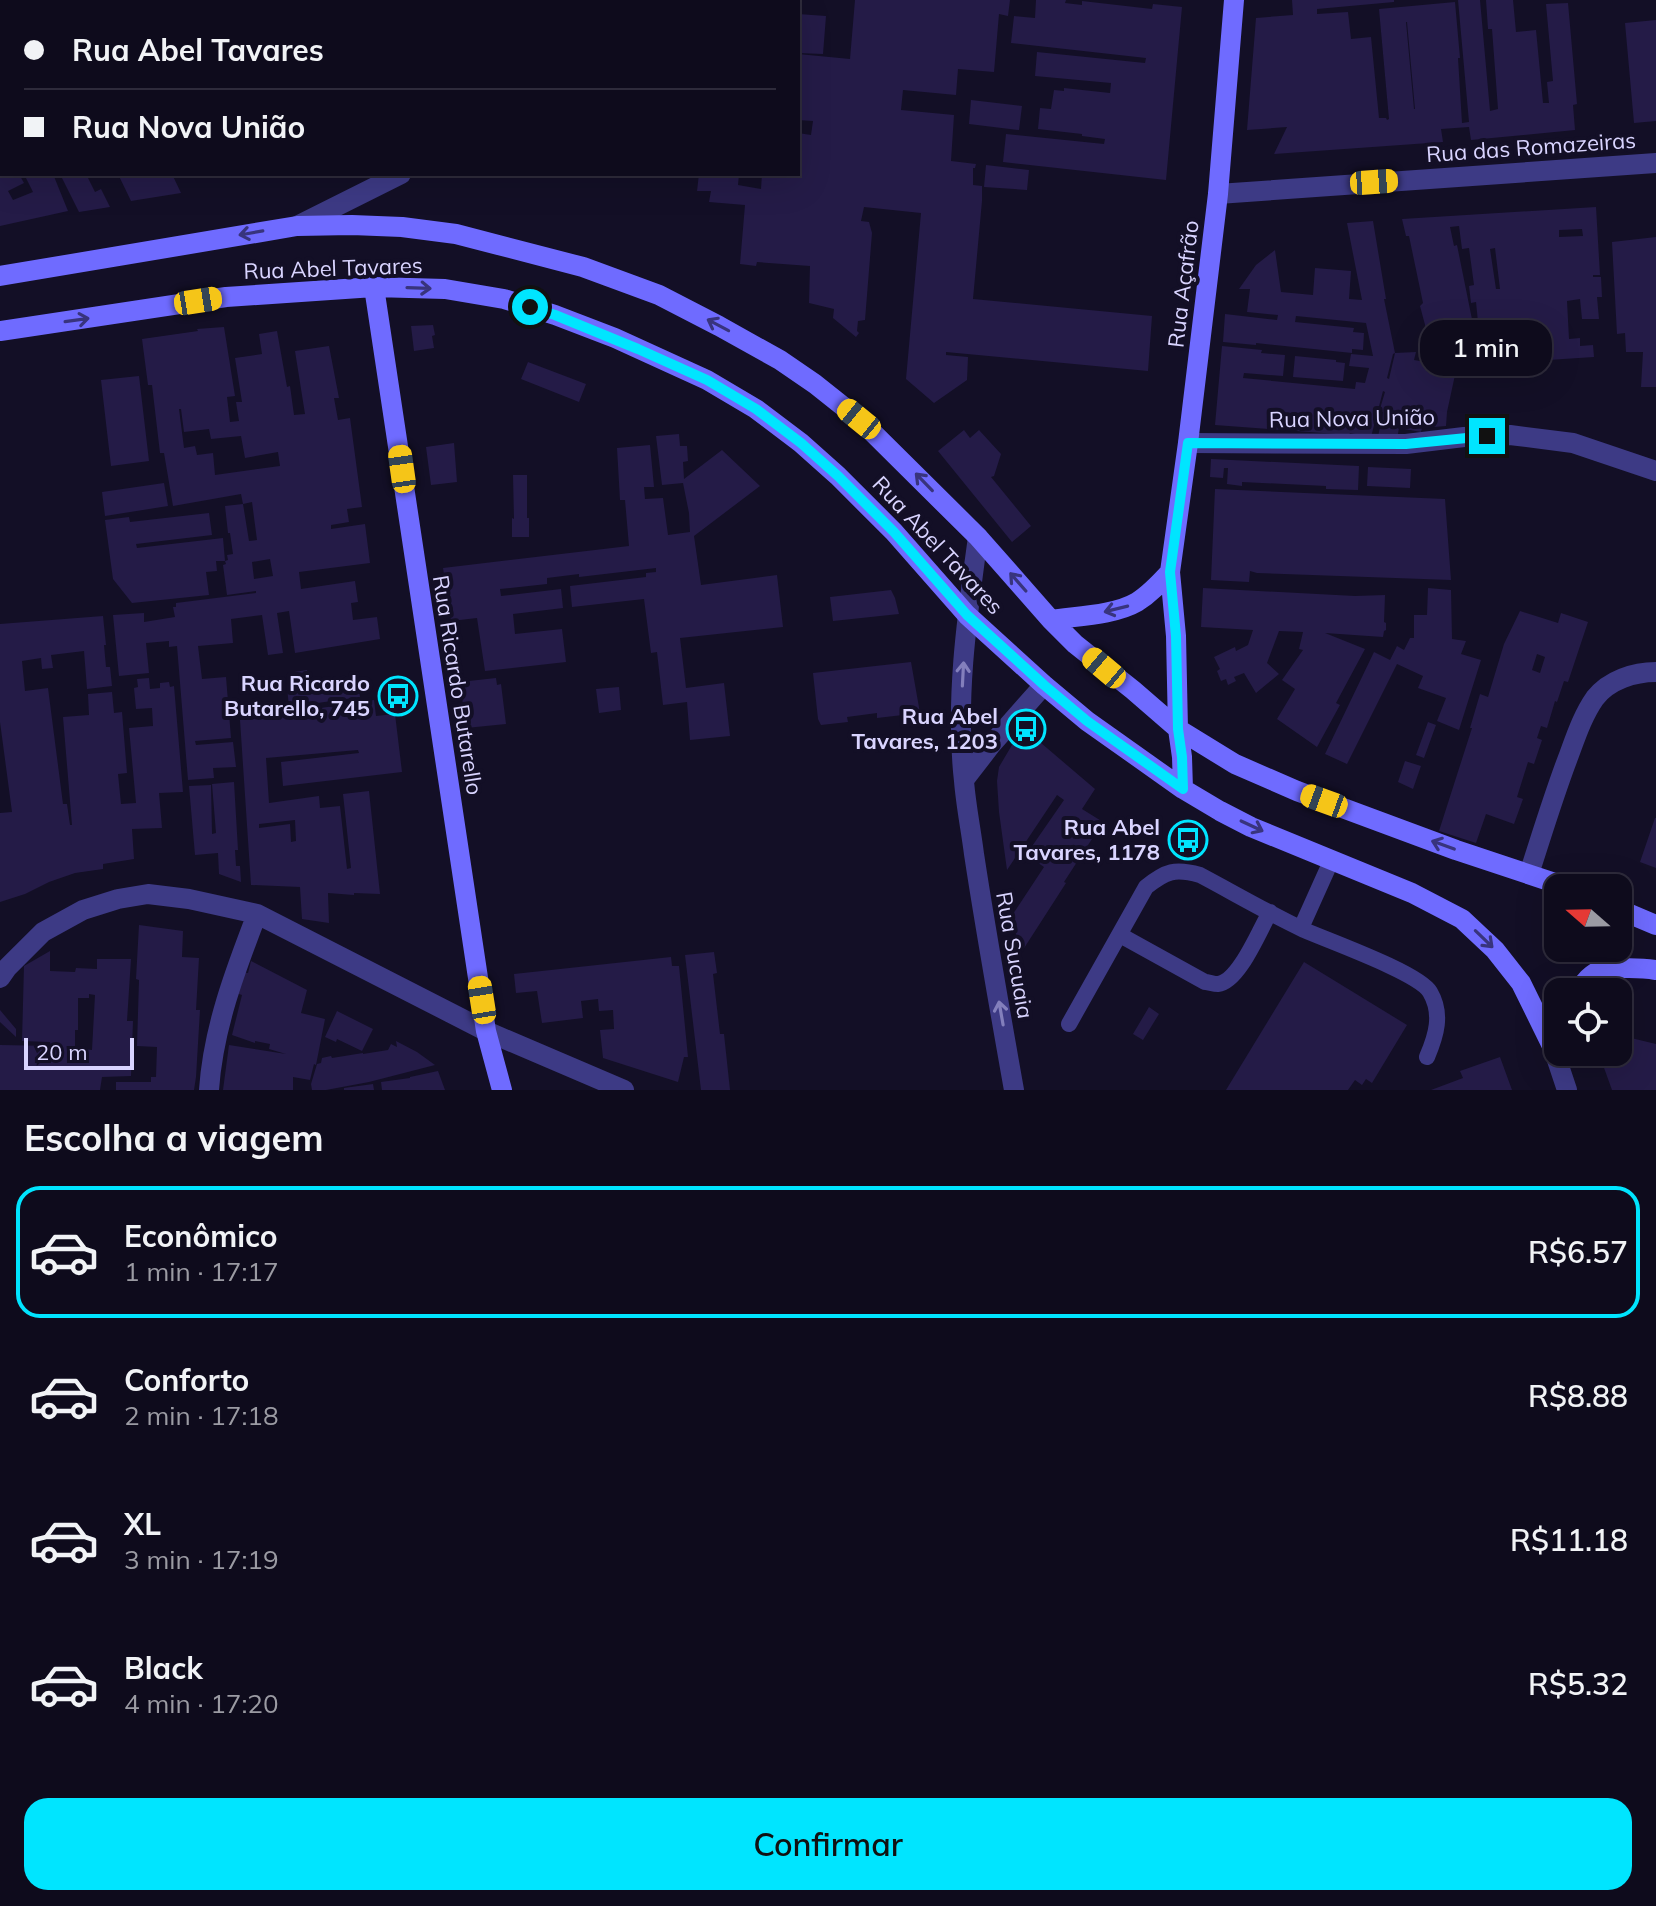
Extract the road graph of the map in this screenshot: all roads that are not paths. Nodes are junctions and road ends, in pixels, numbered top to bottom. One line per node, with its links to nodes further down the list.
1 (1234, 0): 4 (street, Rua Açafrão)
2 (1656, 163): 4 (street, Rua das Romazeiras)
3 (397, 176): 5 (street)
4 (1218, 194): 9 (street, Rua Açafrão)
5 (297, 226): 6 (street, Rua Abel Tavares, one-way to 6); 11 (street, Rua Abel Tavares, one-way to 5)
6 (0, 276)
7 (374, 287): 8 (street, Rua Abel Tavares, one-way to 7); 13 (street, Rua Abel Tavares, one-way to 13); 34 (street, Rua Ricardo Butarello)
8 (0, 331)
9 (1188, 443): 10 (street, Rua Nova União); 12 (street, Rua Açafrão)
10 (1656, 471)
11 (978, 537): 13 (street, Rua Sucuaia); 14 (street, Rua Abel Tavares, one-way to 11)
12 (1170, 572): 14 (street, one-way to 14); 17 (street, Rua Açafrão)
13 (967, 615): 16 (street, Rua Abel Tavares); 18 (street, Rua Sucuaia, one-way to 13)
14 (1051, 620): 17 (street, Rua Abel Tavares)
15 (1656, 672): 21 (street)
16 (1044, 685): 18 (street); 19 (street, Rua Abel Tavares)
17 (1178, 729): 19 (street, Rua Açafrão); 21 (street, Rua Abel Tavares, one-way to 17)
18 (964, 780): 40 (street, Rua Sucuaia, one-way to 18)
19 (1183, 789): 20 (street, Rua Abel Tavares, one-way to 20)
20 (1332, 859): 27 (lane); 32 (street, Rua Abel Tavares, one-way to 32)
21 (1529, 874): 22 (street, Rua Abel Tavares)
22 (1544, 879)
23 (1270, 912): 27 (lane); 28 (lane); 28 (lane)
24 (257, 914): 30 (street); 34 (street); 37 (street)
25 (1632, 915): 26 (street)
26 (1656, 925)
27 (1301, 928): 35 (lane)
28 (1120, 935): 33 (lane)
29 (1656, 970): 31 (street)
30 (0, 978)
31 (1590, 978)
32 (1544, 1022)
33 (1069, 1024)
34 (486, 1031): 38 (street, Rua Ricardo Butarello); 39 (street)
35 (1427, 1057)
36 (1562, 1066): 41 (street)
37 (209, 1090)
38 (502, 1090)
39 (624, 1090)
40 (1014, 1090)
41 (1567, 1090)

